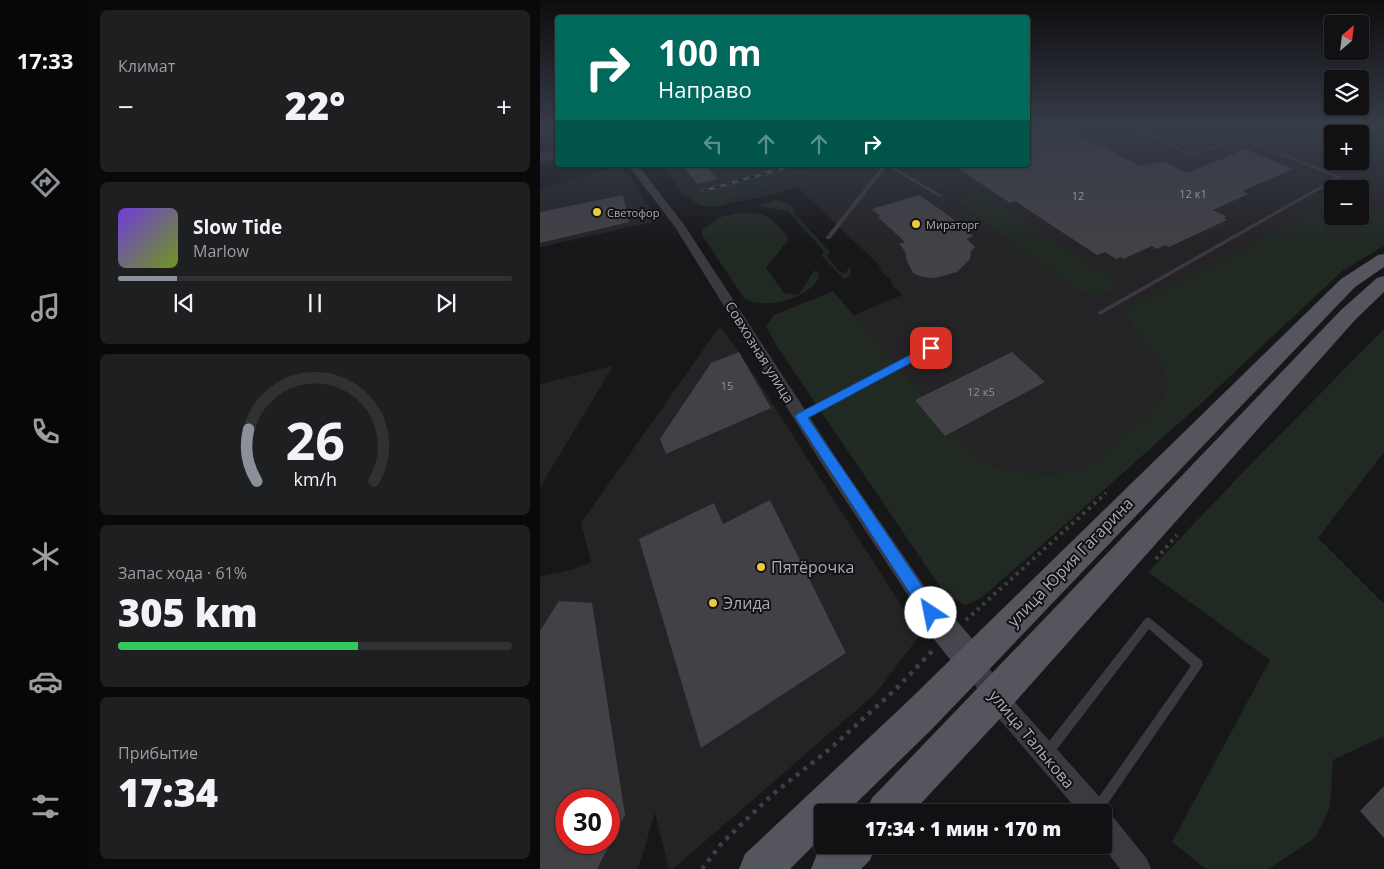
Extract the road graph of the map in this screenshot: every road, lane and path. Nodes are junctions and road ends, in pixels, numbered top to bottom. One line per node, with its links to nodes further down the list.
1 (1311, 166): 9 (lane)
2 (635, 167): 11 (street, Совхозная улица)
3 (885, 167): 6 (lane)
4 (890, 167): 5 (lane)
5 (941, 196)
6 (828, 238)
7 (1384, 259): 14 (main road, улица Юрия Гагарина)
8 (1384, 282): 15 (main road)
9 (1100, 314)
10 (931, 348): 11 (lane)
11 (801, 417): 13 (street, Совхозная улица)
12 (993, 593): 14 (path)
13 (931, 613): 14 (street, Совхозная улица)
14 (961, 649): 15 (street, улица Талькова); 22 (path); 23 (main road, улица Юрия Гагарина)
15 (995, 697): 16 (street, улица Талькова); 17 (main road)
16 (1046, 756): 18 (street, улица Талькова); 19 (lane)
17 (894, 804)
18 (1089, 804)
19 (1102, 804)
20 (1112, 835): 25 (street)
21 (846, 854): 24 (main road)
22 (702, 869)
23 (760, 869)
24 (832, 869)
25 (1137, 869)

